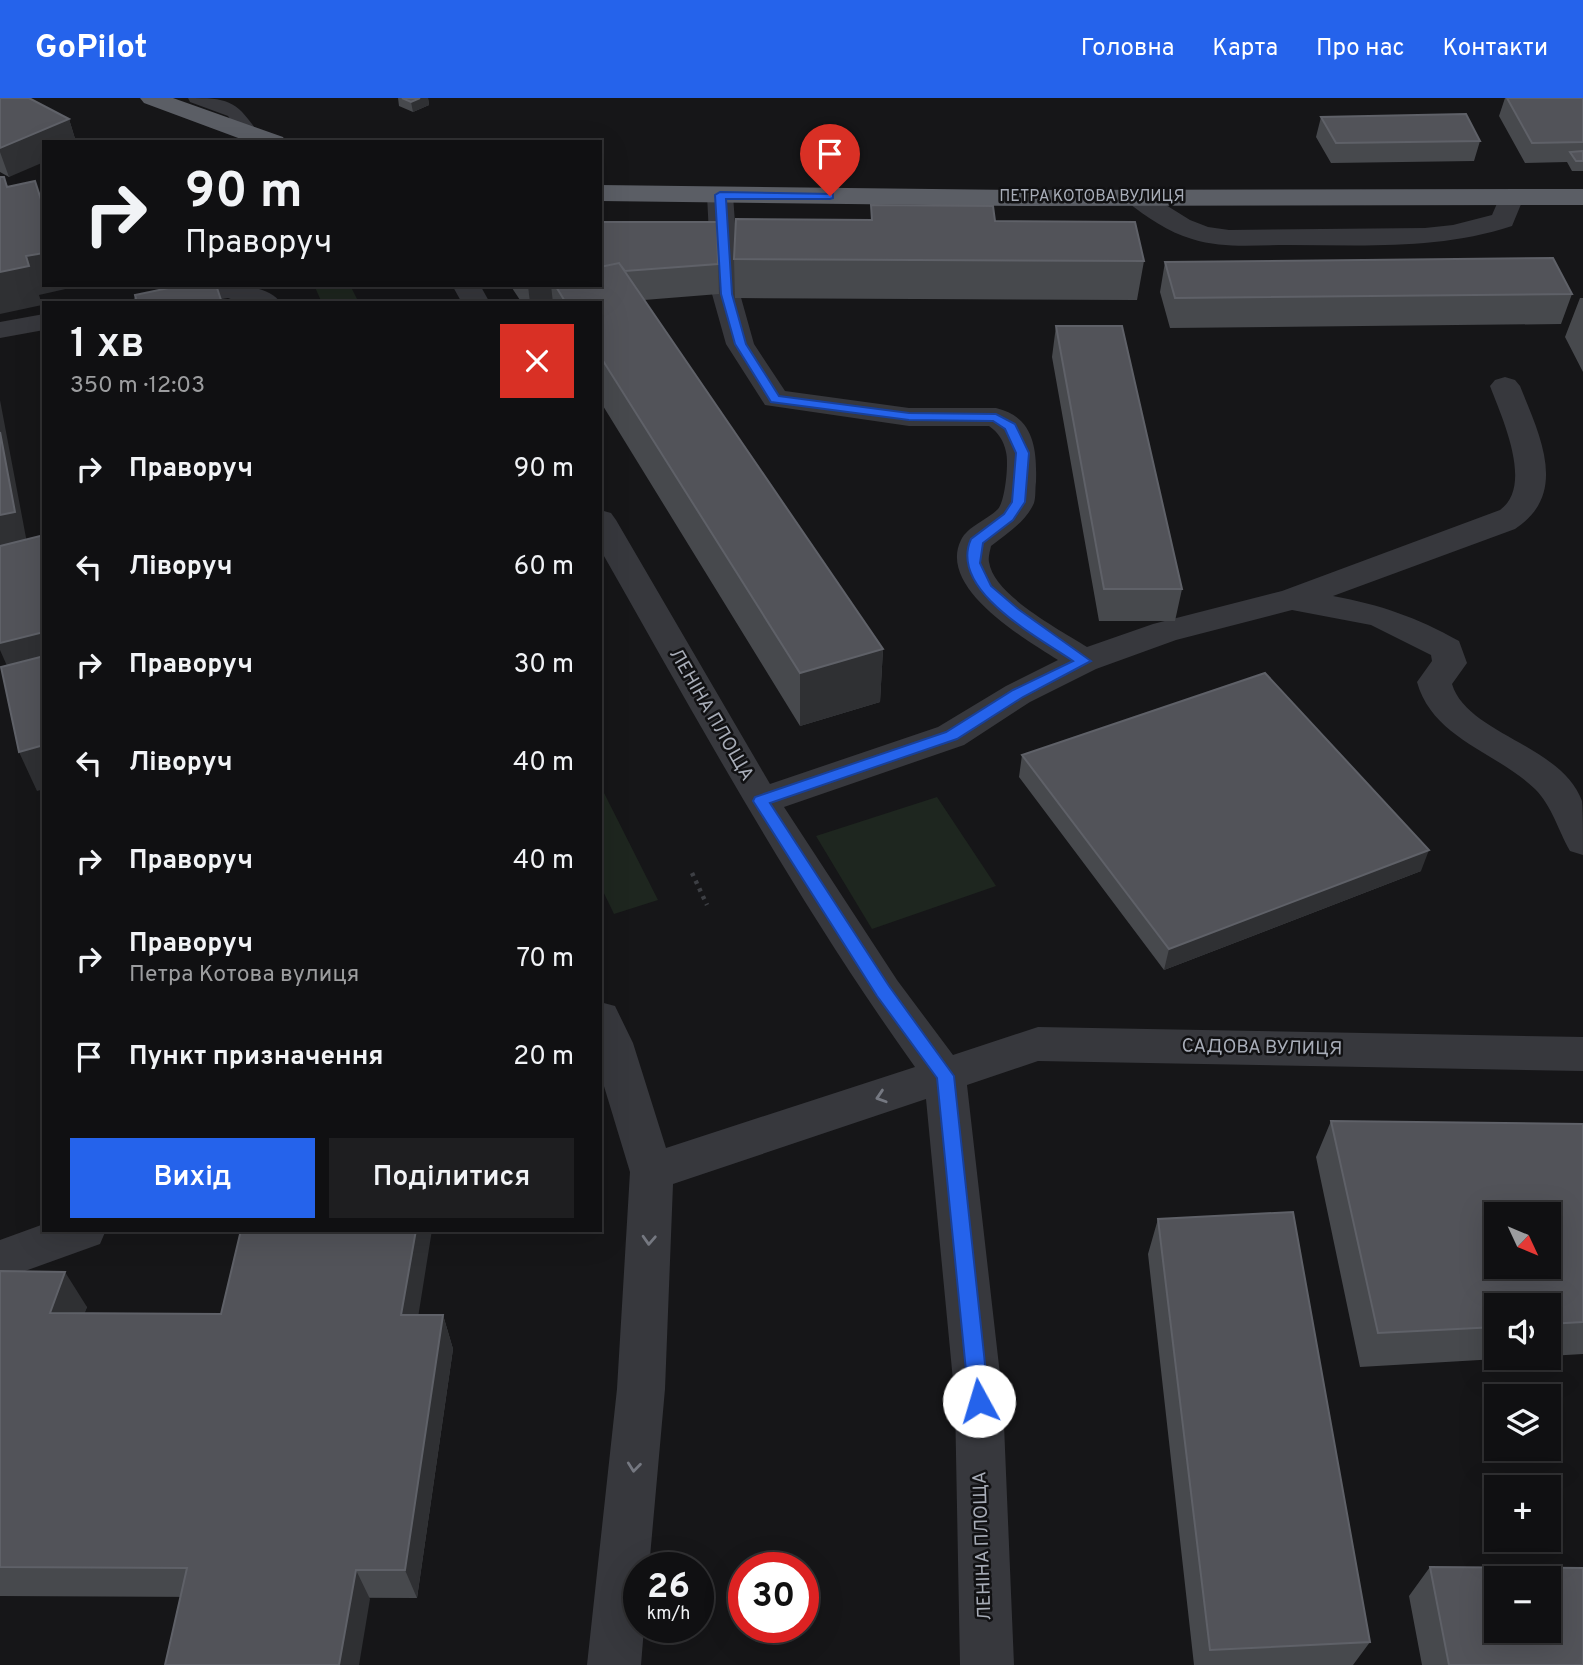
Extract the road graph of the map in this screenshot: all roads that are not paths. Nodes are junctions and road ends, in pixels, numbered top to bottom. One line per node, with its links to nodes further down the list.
1 (152, 98): 3 (highway)
2 (197, 98): 3 (lane)
3 (250, 134): 4 (highway)
4 (268, 140)
5 (602, 193): 6 (highway, ПЕТРА КОТОВА ВУЛИЦЯ)
6 (720, 195): 7 (highway, ПЕТРА КОТОВА ВУЛИЦЯ); 17 (street)
7 (1136, 197): 8 (highway, ПЕТРА КОТОВА ВУЛИЦЯ); 8 (street)
8 (1511, 197): 9 (highway, ПЕТРА КОТОВА ВУЛИЦЯ)
9 (1583, 198)
10 (157, 301): 11 (street)
11 (262, 301)
12 (42, 322): 13 (street)
13 (0, 330)
14 (1505, 386): 16 (street)
15 (602, 523): 18 (street, ЛЕНІНА ПЛОЩА)
16 (1292, 599): 17 (street); 19 (street)
17 (1084, 661): 18 (street)
18 (761, 801): 22 (street, ЛЕНІНА ПЛОЩА)
19 (1583, 841)
20 (604, 1035): 23 (street)
21 (1583, 1054): 22 (street, САДОВА ВУЛИЦЯ)
22 (945, 1076): 23 (street, САДОВА ВУЛИЦЯ, one-way to 23); 27 (street, ЛЕНІНА ПЛОЩА)
23 (652, 1172): 26 (street, one-way to 26)
24 (78, 1232): 25 (street)
25 (0, 1260)
26 (614, 1665)
27 (987, 1665)

